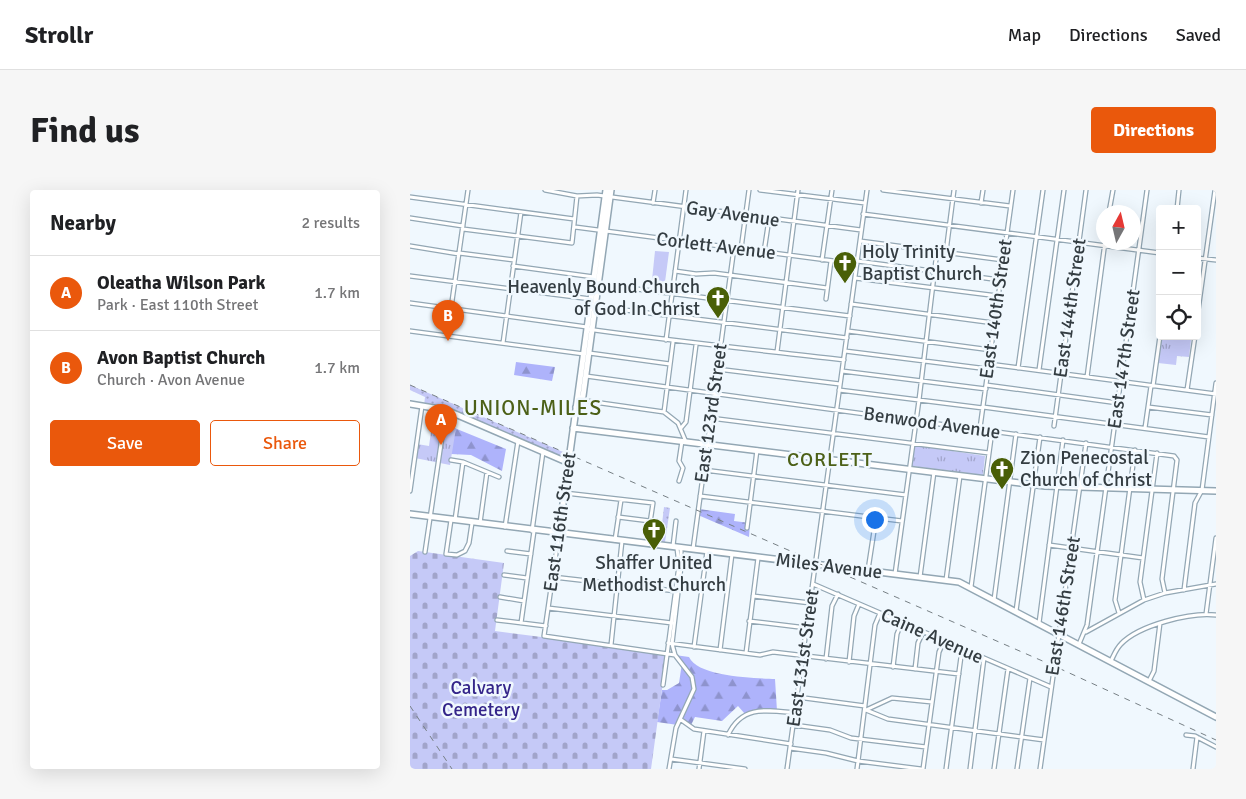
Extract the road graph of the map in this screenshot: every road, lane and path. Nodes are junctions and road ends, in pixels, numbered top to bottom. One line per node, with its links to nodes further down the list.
1 (468, 190): 34 (street)
2 (544, 190): 26 (street, Gay Avenue)
3 (606, 190): 28 (main road)
4 (611, 190): 28 (main road)
5 (655, 190): 32 (street)
6 (686, 190): 38 (street)
7 (749, 190): 41 (street)
8 (760, 190): 24 (street)
9 (832, 190): 29 (street)
10 (867, 190): 31 (street, East 131st Street)
11 (883, 190): 23 (street)
12 (921, 190): 25 (street)
13 (954, 190): 30 (street)
14 (983, 190): 33 (street)
15 (1013, 190): 37 (street, East 140th Street)
16 (1043, 190): 55 (street)
17 (1064, 190): 56 (street)
18 (1086, 190): 59 (street, East 144th Street)
19 (1113, 190): 35 (street)
20 (1147, 190): 53 (street, East 147th Street)
21 (1179, 190): 36 (street)
22 (1215, 190): 73 (street)
23 (891, 191): 25 (street)
24 (798, 192): 29 (street); 45 (street)
25 (921, 195): 30 (street)
26 (577, 196): 28 (street, Gay Avenue); 44 (street)
27 (410, 197): 34 (street)
28 (608, 197): 32 (street, Gay Avenue); 51 (main road)
29 (831, 198): 31 (street); 47 (street)
30 (953, 200): 33 (street); 46 (street)
31 (865, 202): 40 (street, East 131st Street)
32 (653, 203): 38 (street, Gay Avenue)
33 (981, 203): 37 (street)
34 (466, 205): 39 (street); 49 (street)
35 (1111, 205)
36 (1177, 205)
37 (1010, 206): 52 (street, East 140th Street)
38 (684, 207): 41 (street, Gay Avenue); 58 (street)
39 (521, 212): 44 (street); 54 (street)
40 (863, 214): 46 (street); 50 (street, East 131st Street)
41 (746, 216): 43 (street, Gay Avenue); 63 (street)
42 (410, 218): 49 (street)
43 (769, 218): 45 (street, Gay Avenue); 67 (street)
44 (574, 219): 48 (street)
45 (794, 221): 47 (street, Gay Avenue); 71 (street)
46 (950, 225): 52 (street); 68 (street)
47 (827, 226): 50 (street, Gay Avenue); 75 (street)
48 (575, 227): 51 (street, Corlett Avenue); 54 (street)
49 (463, 228): 54 (street); 70 (street)
50 (861, 230): 57 (street, East 131st Street)
51 (603, 232): 58 (street, Corlett Avenue); 85 (main road); 90 (main road)
52 (1007, 232): 55 (street); 76 (street, East 140th Street)
53 (1141, 235)
54 (518, 236): 74 (street)
55 (1036, 236): 56 (street); 133 (street)
56 (1057, 239): 59 (street); 136 (street)
57 (860, 241): 66 (street); 79 (street, East 131st Street)
58 (679, 242): 62 (street, Corlett Avenue); 81 (street)
59 (1079, 242): 60 (street); 138 (street, East 144th Street)
60 (1096, 243)
61 (410, 246): 70 (street)
62 (734, 248): 63 (street, Corlett Avenue); 83 (street, East 123rd Street)
63 (741, 249): 67 (street, Corlett Avenue)
64 (1104, 250): 140 (street)
65 (1139, 250): 69 (street); 142 (street, East 147th Street)
66 (937, 251): 68 (street); 82 (street)
67 (764, 252): 71 (street, Corlett Avenue)
68 (946, 252): 76 (street)
69 (1156, 252)
70 (459, 253): 74 (street); 88 (street)
71 (789, 256): 75 (street, Corlett Avenue); 89 (street)
72 (1201, 258): 73 (street)
73 (1205, 259): 77 (street); 95 (street)
74 (514, 260): 80 (street)
75 (822, 260): 78 (street, Corlett Avenue)
76 (1003, 260): 87 (street, East 140th Street)
77 (1216, 260)
78 (831, 261): 79 (street, Corlett Avenue); 91 (street)
79 (857, 263): 82 (street, Corlett Avenue); 86 (street, East 131st Street)
80 (514, 266): 85 (street); 93 (street)
81 (675, 271): 83 (street); 94 (street)
82 (934, 271): 87 (street, Corlett Avenue); 92 (street)
83 (730, 275): 89 (street); 99 (street, East 123rd Street)
84 (410, 276): 88 (street)
85 (594, 277): 90 (main road)
86 (855, 278): 92 (street); 101 (street, East 131st Street)
87 (1000, 280): 96 (street, East 140th Street)
88 (455, 282): 93 (street); 104 (street)
89 (785, 282): 91 (street); 103 (street)
90 (596, 284): 94 (street); 97 (main road); 102 (main road)
91 (828, 288): 98 (street)
92 (932, 288): 96 (street); 105 (street)
93 (510, 290): 97 (street); 108 (street)
94 (672, 294): 99 (street); 106 (street)
95 (1200, 295)
96 (998, 296): 110 (street, East 140th Street)
97 (591, 299): 102 (main road)
98 (826, 299)
99 (726, 301): 103 (street); 109 (street, East 123rd Street)
100 (410, 303): 104 (street)
101 (851, 304): 105 (street); 107 (street, East 131st Street)
102 (592, 306): 106 (street); 111 (main road, East 116th Street)
103 (782, 308): 107 (street); 112 (street)
104 (450, 309): 108 (street); 115 (street)
105 (929, 315): 110 (street); 120 (street)
106 (670, 316): 109 (street); 117 (street)
107 (850, 316): 114 (street, East 131st Street)
108 (506, 317): 111 (street); 122 (street)
109 (724, 323): 112 (street); 124 (street, East 123rd Street)
110 (994, 324): 125 (street, East 140th Street)
111 (589, 329): 117 (street); 128 (main road, East 116th Street)
112 (780, 330): 116 (street); 126 (street)
113 (410, 331): 115 (street)
114 (848, 331): 116 (street, East 131st Street); 120 (street)
115 (446, 336): 122 (street)
116 (847, 338): 127 (street, East 131st Street)
117 (666, 340): 121 (street)
118 (1159, 340): 146 (street)
119 (1194, 340): 150 (street)
120 (925, 341): 125 (street); 130 (street)
121 (673, 342): 123 (street); 131 (street)
122 (503, 343): 128 (street)
123 (696, 344): 124 (street); 148 (street)
124 (720, 345): 126 (street); 134 (street, East 123rd Street)
125 (991, 350): 132 (street, East 140th Street)
126 (777, 352): 129 (street)
127 (845, 352): 129 (street, East 131st Street); 130 (street)
128 (585, 353): 131 (street); 139 (main road, East 116th Street)
129 (844, 360): 137 (street, East 131st Street)
130 (923, 361): 135 (street); 141 (street)
131 (670, 364): 145 (street)
132 (989, 364): 133 (street); 135 (street, East 140th Street)
133 (1018, 368): 136 (street)
134 (717, 369): 144 (street); 151 (street, East 123rd Street)
135 (988, 369): 147 (street, East 140th Street)
136 (1039, 370): 138 (street)
137 (842, 371): 141 (street); 144 (street, East 131st Street)
138 (1061, 373): 140 (street); 153 (street, East 144th Street)
139 (583, 375): 145 (street, Benwood Avenue); 155 (main road, East 116th Street)
140 (1087, 377): 142 (street)
141 (921, 380): 147 (street); 154 (street)
142 (1121, 381): 146 (street); 156 (street, East 147th Street)
143 (1216, 383): 152 (street)
144 (840, 384): 149 (street, East 131st Street)
145 (667, 386): 148 (street, Benwood Avenue); 163 (street)
146 (1152, 386): 150 (street); 160 (street)
147 (986, 387): 153 (street); 159 (street, East 140th Street)
148 (690, 390): 151 (street, Benwood Avenue); 171 (street)
149 (840, 390): 154 (street); 161 (street, East 131st Street)
150 (1187, 390): 152 (street)
151 (714, 393): 161 (street, Benwood Avenue); 166 (street, East 123rd Street)
152 (1215, 394): 164 (street)
153 (1058, 395): 156 (street); 165 (street, East 144th Street)
154 (919, 400): 159 (street); 167 (street)
155 (580, 401): 163 (street); 170 (main road, East 116th Street)
156 (1118, 403): 168 (street, East 147th Street)
157 (410, 404): 158 (main road)
158 (422, 405): 162 (main road); 214 (street)
159 (983, 407): 165 (street); 172 (street, East 140th Street)
160 (1148, 407): 164 (street); 173 (street)
161 (837, 409): 167 (street, Benwood Avenue); 175 (street, East 131st Street)
162 (446, 410): 180 (main road); 223 (street)
163 (664, 412): 171 (street)
164 (1212, 415): 178 (street)
165 (1055, 416): 168 (street); 169 (street, East 144th Street)
166 (710, 418): 175 (street); 183 (street, East 123rd Street)
167 (916, 420): 172 (street, Benwood Avenue); 184 (street)
168 (1115, 424): 173 (street); 185 (street, East 147th Street)
169 (1054, 426)
170 (573, 428): 181 (main road); 194 (main road, East 116th Street)
171 (682, 428): 181 (street)
172 (980, 428): 174 (street, Benwood Avenue)
173 (1145, 428): 178 (street)
174 (992, 431): 176 (street, Benwood Avenue); 189 (street)
175 (834, 434): 184 (street); 191 (street, East 131st Street)
176 (1016, 434): 177 (street, Benwood Avenue); 204 (street)
177 (1040, 437): 179 (street, Benwood Avenue); 205 (street)
178 (1209, 437): 213 (street)
179 (1063, 440): 182 (street, Benwood Avenue); 207 (street)
180 (518, 441): 188 (main road); 232 (street)
181 (684, 442): 183 (main road); 203 (street)
182 (1086, 443): 185 (street, Benwood Avenue); 208 (street, East 146th Street)
183 (707, 444): 186 (main road); 196 (street, East 123rd Street)
184 (913, 444): 189 (street); 195 (street)
185 (1110, 447): 187 (street, Benwood Avenue); 209 (street, East 147th Street)
186 (757, 450): 191 (main road); 201 (street)
187 (1135, 450): 190 (street, Benwood Avenue); 210 (street)
188 (543, 452): 194 (main road); 234 (street)
189 (989, 453): 202 (street)
190 (1157, 453): 211 (street); 212 (street, Benwood Avenue)
191 (830, 459): 195 (main road); 206 (street, East 131st Street)
192 (451, 460): 193 (street)
193 (463, 462): 198 (street); 226 (street)
194 (569, 463): 216 (main road, East 116th Street)
195 (909, 468): 197 (main road); 217 (street)
196 (704, 470): 201 (street); 218 (street, East 123rd Street)
197 (934, 471): 199 (main road); 258 (street)
198 (487, 472): 200 (street); 231 (street)
199 (960, 475): 202 (main road); 260 (street)
200 (498, 476)
201 (754, 476): 206 (street); 220 (street)
202 (986, 478): 204 (main road); 265 (street)
203 (679, 481)
204 (1010, 482): 205 (main road); 272 (street)
205 (1034, 484): 207 (main road); 278 (street)
206 (826, 485): 217 (street); 221 (street, East 131st Street)
207 (1057, 486): 208 (main road); 240 (street)
208 (1080, 487): 209 (main road); 243 (street, East 146th Street)
209 (1105, 488): 210 (main road); 247 (street, East 147th Street)
210 (1130, 488): 211 (main road); 250 (street)
211 (1152, 488): 212 (main road); 252 (street)
212 (1174, 488): 213 (main road); 268 (street)
213 (1202, 490): 215 (main road); 266 (street)
214 (410, 491)
215 (1216, 491)
216 (564, 493): 219 (street); 235 (main road, East 116th Street)
217 (906, 495): 229 (street)
218 (700, 496): 220 (street); 242 (street, East 123rd Street)
219 (621, 500): 224 (street); 227 (street)
220 (750, 503): 221 (street); 233 (street)
221 (823, 511): 225 (street); 253 (street, East 131st Street)
222 (410, 514): 223 (main road, Miles Avenue)
223 (430, 517): 226 (main road, Miles Avenue); 246 (street)
224 (618, 518): 227 (street); 237 (street)
225 (876, 518): 229 (street); 254 (street)
226 (453, 520): 230 (main road, Miles Avenue); 230 (street)
227 (650, 521): 239 (street)
228 (676, 521): 241 (street)
229 (902, 521): 255 (street)
230 (472, 523): 231 (main road, Miles Avenue)
231 (480, 524): 232 (main road, Miles Avenue)
232 (505, 527): 234 (main road, Miles Avenue)
233 (747, 528)
234 (533, 531): 235 (main road, Miles Avenue); 248 (street)
235 (559, 533): 237 (main road, Miles Avenue); 257 (street, East 116th Street)
236 (1216, 538): 264 (street)
237 (615, 540): 238 (main road, Miles Avenue)
238 (622, 541): 239 (main road, Miles Avenue); 263 (street)
239 (647, 544): 241 (main road, Miles Avenue)
240 (1049, 545): 243 (street); 289 (street)
241 (677, 547): 242 (main road, Miles Avenue); 267 (street)
242 (693, 549): 245 (main road, Miles Avenue)
243 (1072, 549): 247 (street); 298 (street, East 146th Street)
244 (507, 551): 248 (street)
245 (707, 551): 249 (main road, Miles Avenue); 303 (street)
246 (425, 552)
247 (1096, 552): 250 (street); 293 (street, East 147th Street)
248 (531, 554): 259 (street)
249 (732, 554): 251 (main road, Miles Avenue); 305 (street)
250 (1121, 555): 252 (street); 280 (street)
251 (758, 557): 253 (main road, Miles Avenue); 270 (street)
252 (1143, 558): 273 (street)
253 (816, 563): 254 (main road, Miles Avenue); 261 (street, East 131st Street)
254 (868, 570): 255 (main road, Miles Avenue)
255 (894, 574): 258 (main road, Miles Avenue)
256 (504, 575): 259 (street)
257 (553, 577): 263 (street); 277 (street, East 116th Street)
258 (920, 577): 260 (main road, Miles Avenue)
259 (528, 578): 274 (street)
260 (946, 580): 265 (main road, Miles Avenue)
261 (813, 584): 269 (street, Caine Avenue); 275 (street, East 131st Street)
262 (1216, 584): 264 (street)
263 (617, 585): 267 (street); 282 (street)
264 (1210, 586): 266 (street); 281 (street)
265 (971, 587): 272 (main road, Miles Avenue)
266 (1184, 590): 268 (street)
267 (676, 591): 288 (street)
268 (1165, 593): 273 (street)
269 (838, 594): 276 (street, Caine Avenue); 311 (street)
270 (753, 596): 275 (street); 285 (street)
271 (500, 597): 274 (street)
272 (994, 600): 278 (main road, Miles Avenue)
273 (1144, 600): 280 (street)
274 (524, 601): 286 (street)
275 (810, 603): 294 (street, East 131st Street)
276 (859, 604): 279 (street, Caine Avenue); 313 (street)
277 (548, 608): 282 (street); 292 (street, East 116th Street)
278 (1016, 611): 289 (main road, Miles Avenue)
279 (880, 613): 287 (street, Caine Avenue); 314 (street)
280 (1120, 613): 291 (street)
281 (1206, 614): 283 (street); 290 (street)
282 (614, 615): 288 (street); 302 (street)
283 (1216, 615)
284 (497, 620): 286 (street)
285 (749, 621): 294 (street); 307 (street)
286 (521, 622): 292 (street)
287 (902, 622): 296 (street, Caine Avenue); 315 (street)
288 (672, 623): 300 (street)
289 (1039, 623): 298 (main road, Miles Avenue)
290 (1160, 623): 312 (street); 321 (street)
291 (1097, 625): 293 (street); 295 (street)
292 (546, 626): 302 (street, East 116th Street)
293 (1086, 626): 295 (street); 297 (street, East 147th Street)
294 (807, 628): 309 (street, East 131st Street)
295 (1093, 628): 297 (street)
296 (923, 632): 299 (street, Caine Avenue); 316 (street)
297 (1085, 632): 301 (street, East 147th Street)
298 (1060, 634): 301 (main road, Miles Avenue); 323 (street, East 146th Street)
299 (944, 641): 304 (street, Caine Avenue); 318 (street)
300 (670, 643): 303 (street); 306 (street); 308 (street)
301 (1079, 644): 312 (main road, Miles Avenue)
302 (611, 645): 306 (street)
303 (694, 646): 305 (street)
304 (962, 649): 310 (street, Caine Avenue); 319 (street)
305 (720, 650): 307 (street)
306 (667, 652): 308 (street); 322 (street)
307 (746, 653): 309 (street)
308 (675, 655): 329 (street)
309 (803, 656): 311 (street); 324 (street, East 131st Street)
310 (984, 658): 317 (street, Caine Avenue); 333 (street)
311 (826, 659): 313 (street)
312 (1111, 661): 321 (main road, Miles Avenue)
313 (849, 662): 314 (street)
314 (871, 664): 315 (street); 326 (street)
315 (893, 667): 316 (street)
316 (915, 669): 318 (street)
317 (1008, 669): 320 (street, Caine Avenue); 335 (street)
318 (936, 672): 319 (street); 325 (street)
319 (959, 674): 332 (street)
320 (1030, 678): 323 (street, Caine Avenue); 338 (street)
321 (1149, 681): 328 (main road, Miles Avenue)
322 (663, 685)
323 (1051, 688): 341 (street, East 146th Street)
324 (797, 697): 326 (street); 327 (street, East 131st Street)
325 (932, 702): 326 (street); 330 (street)
326 (865, 708): 330 (street); 340 (street)
327 (795, 713): 331 (street, East 131st Street); 336 (street)
328 (1216, 717)
329 (680, 719): 334 (street); 345 (street)
330 (929, 724): 332 (street); 343 (street)
331 (794, 725): 340 (street); 342 (street, East 131st Street)
332 (951, 728): 333 (street); 354 (street)
333 (975, 730): 335 (street); 355 (street)
334 (704, 731): 336 (street); 347 (street)
335 (999, 734): 338 (street); 356 (street)
336 (728, 735): 342 (street)
337 (1186, 735): 339 (street)
338 (1022, 737): 341 (street); 357 (street)
339 (1197, 737): 344 (street); 359 (street)
340 (861, 739): 343 (street); 346 (street)
341 (1044, 740): 358 (street, East 146th Street)
342 (791, 746): 346 (street); 351 (street, East 131st Street)
343 (926, 747): 353 (street)
344 (1216, 747)
345 (671, 759): 347 (street); 348 (street)
346 (858, 762): 352 (street); 353 (street)
347 (700, 763): 349 (street); 350 (street)
348 (669, 769)
349 (699, 769)
350 (746, 769)
351 (787, 769)
352 (857, 769)
353 (922, 769)
354 (946, 769)
355 (970, 769)
356 (994, 769)
357 (1017, 769)
358 (1040, 769)
359 (1193, 769)

